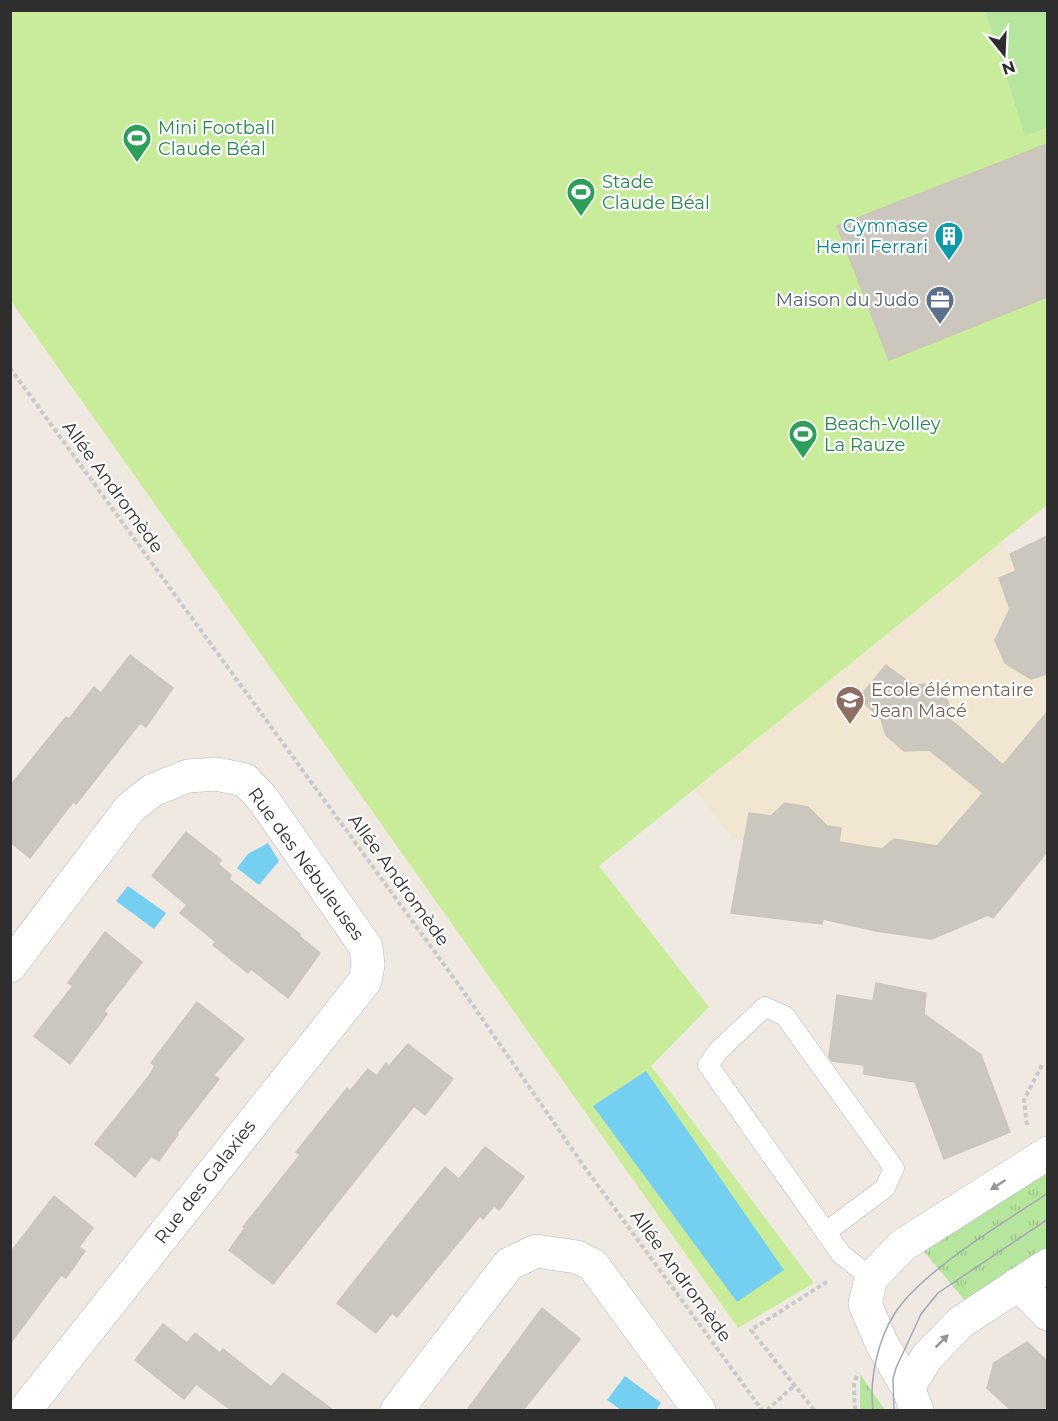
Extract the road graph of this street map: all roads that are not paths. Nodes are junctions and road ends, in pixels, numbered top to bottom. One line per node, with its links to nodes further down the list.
1 (366, 947): 2 (street, Rue des Nébuleuses); 10 (street, Rue des Galaxies)
2 (10, 966)
3 (1037, 1141): 6 (street, one-way to 6)
4 (826, 1232): 4 (lane); 6 (lane)
5 (1047, 1265): 7 (street)
6 (862, 1271): 9 (street)
7 (1018, 1284): 8 (street); 9 (street, one-way to 7)
8 (1047, 1314)
9 (913, 1399)
10 (27, 1406)
11 (397, 1410): 12 (street)
12 (699, 1410)

